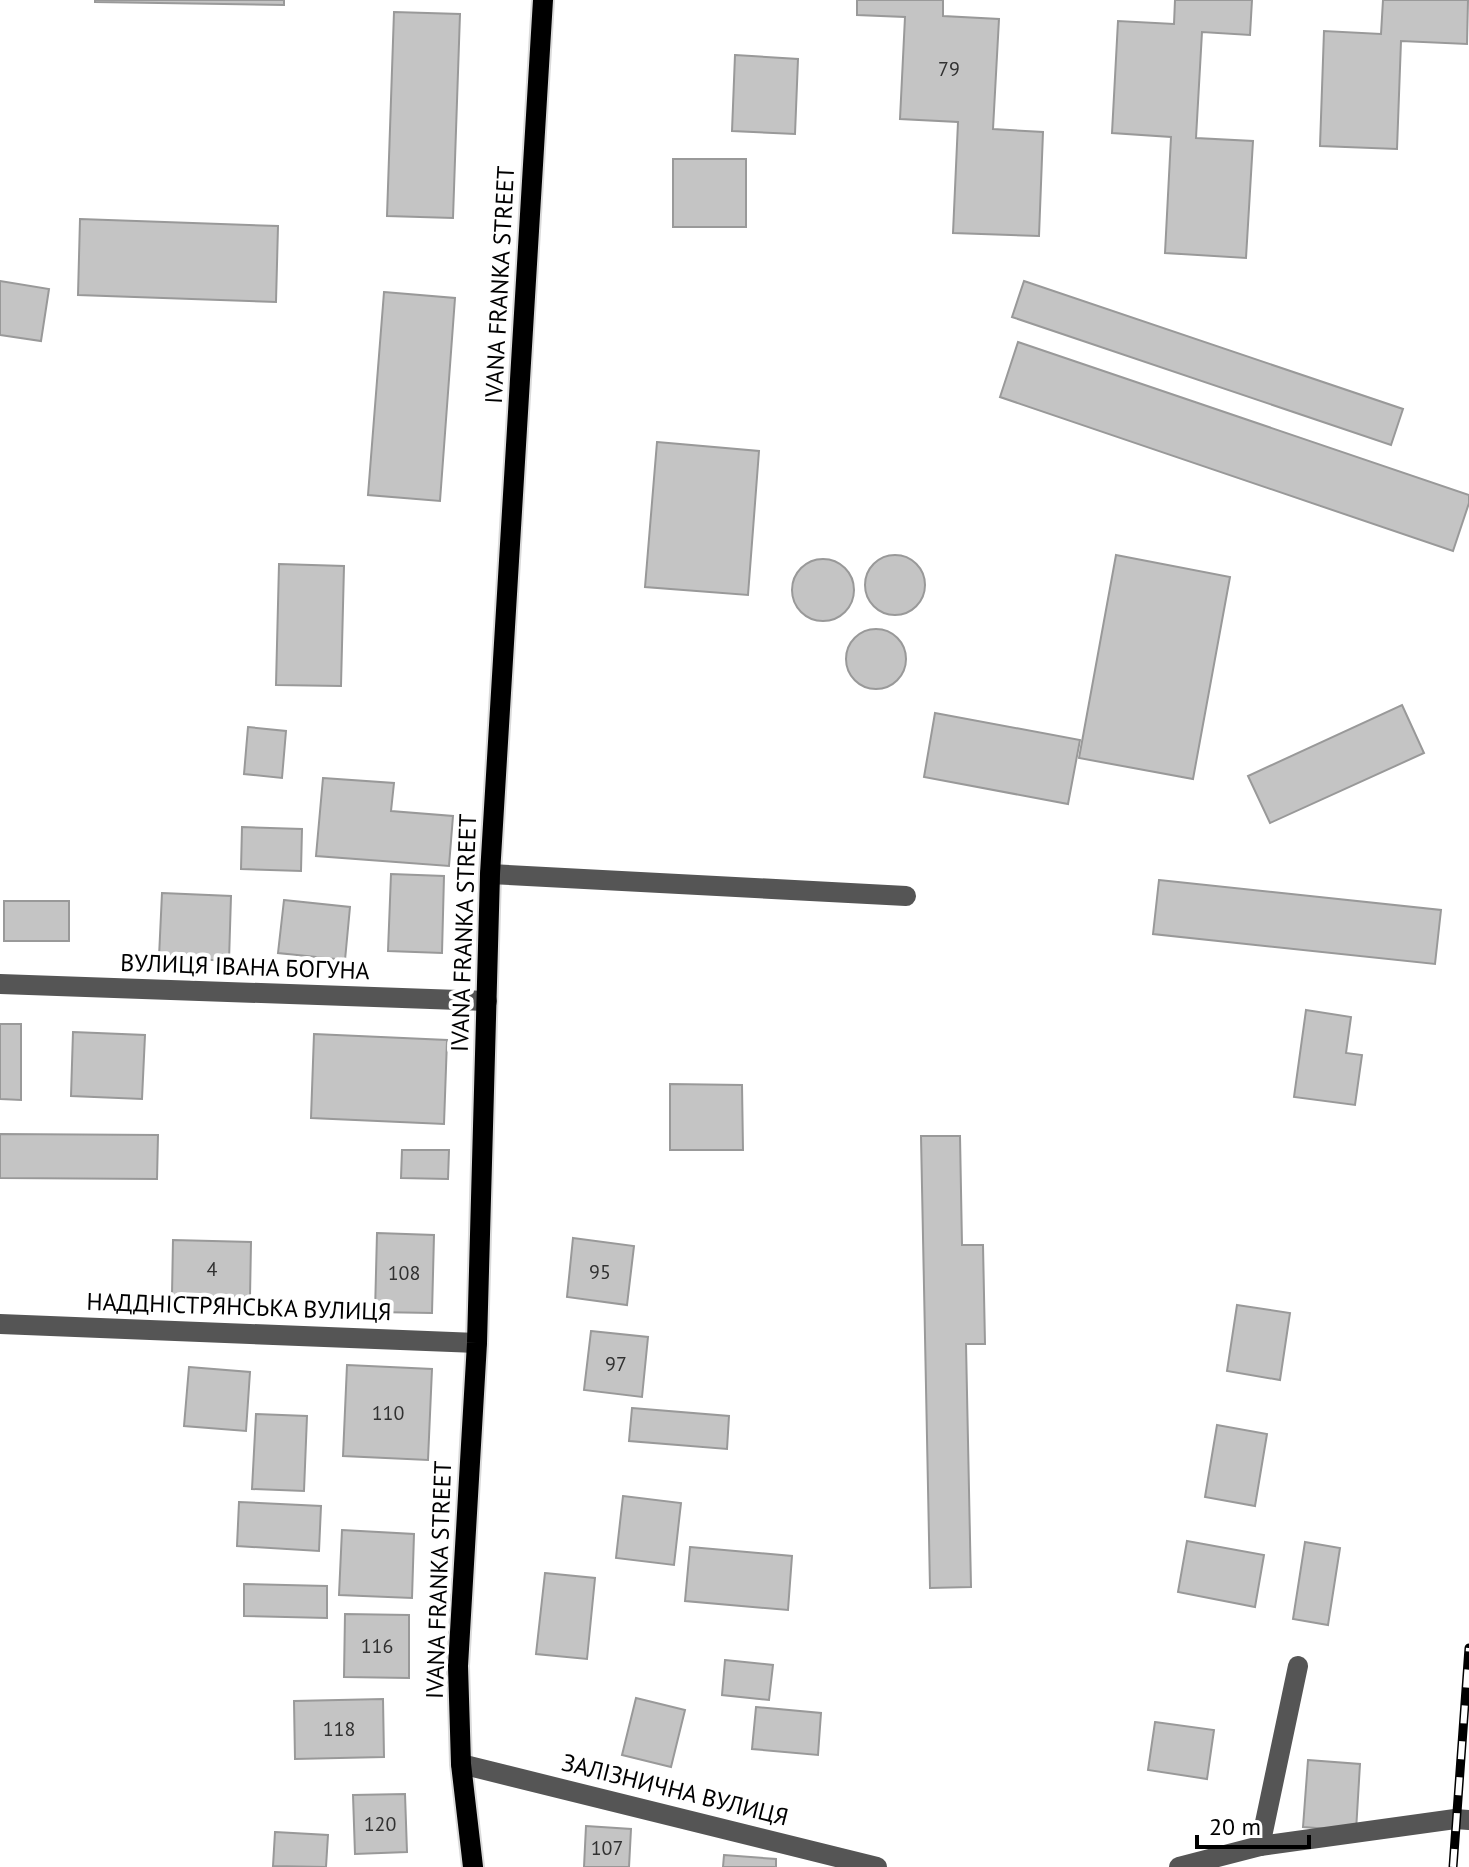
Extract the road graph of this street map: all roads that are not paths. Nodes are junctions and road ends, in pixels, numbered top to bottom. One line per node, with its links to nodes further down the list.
1 (543, 0): 2 (main road, IVANA FRANKA STREET)
2 (490, 874): 3 (street); 5 (main road, IVANA FRANKA STREET)
3 (906, 896)
4 (0, 984): 5 (street, ВУЛИЦЯ ІВАНА БОГУНА)
5 (487, 1001): 7 (main road, IVANA FRANKA STREET)
6 (0, 1324): 7 (street, НАДДНІСТРЯНСЬКА ВУЛИЦЯ)
7 (477, 1343): 9 (main road, IVANA FRANKA STREET)
8 (1298, 1666): 11 (street)
9 (461, 1764): 12 (main road, IVANA FRANKA STREET); 13 (street, ЗАЛІЗНИЧНА ВУЛИЦЯ)
10 (1469, 1820): 11 (street)
11 (1260, 1846): 14 (street)
12 (473, 1867)
13 (877, 1867)
14 (1179, 1867)

